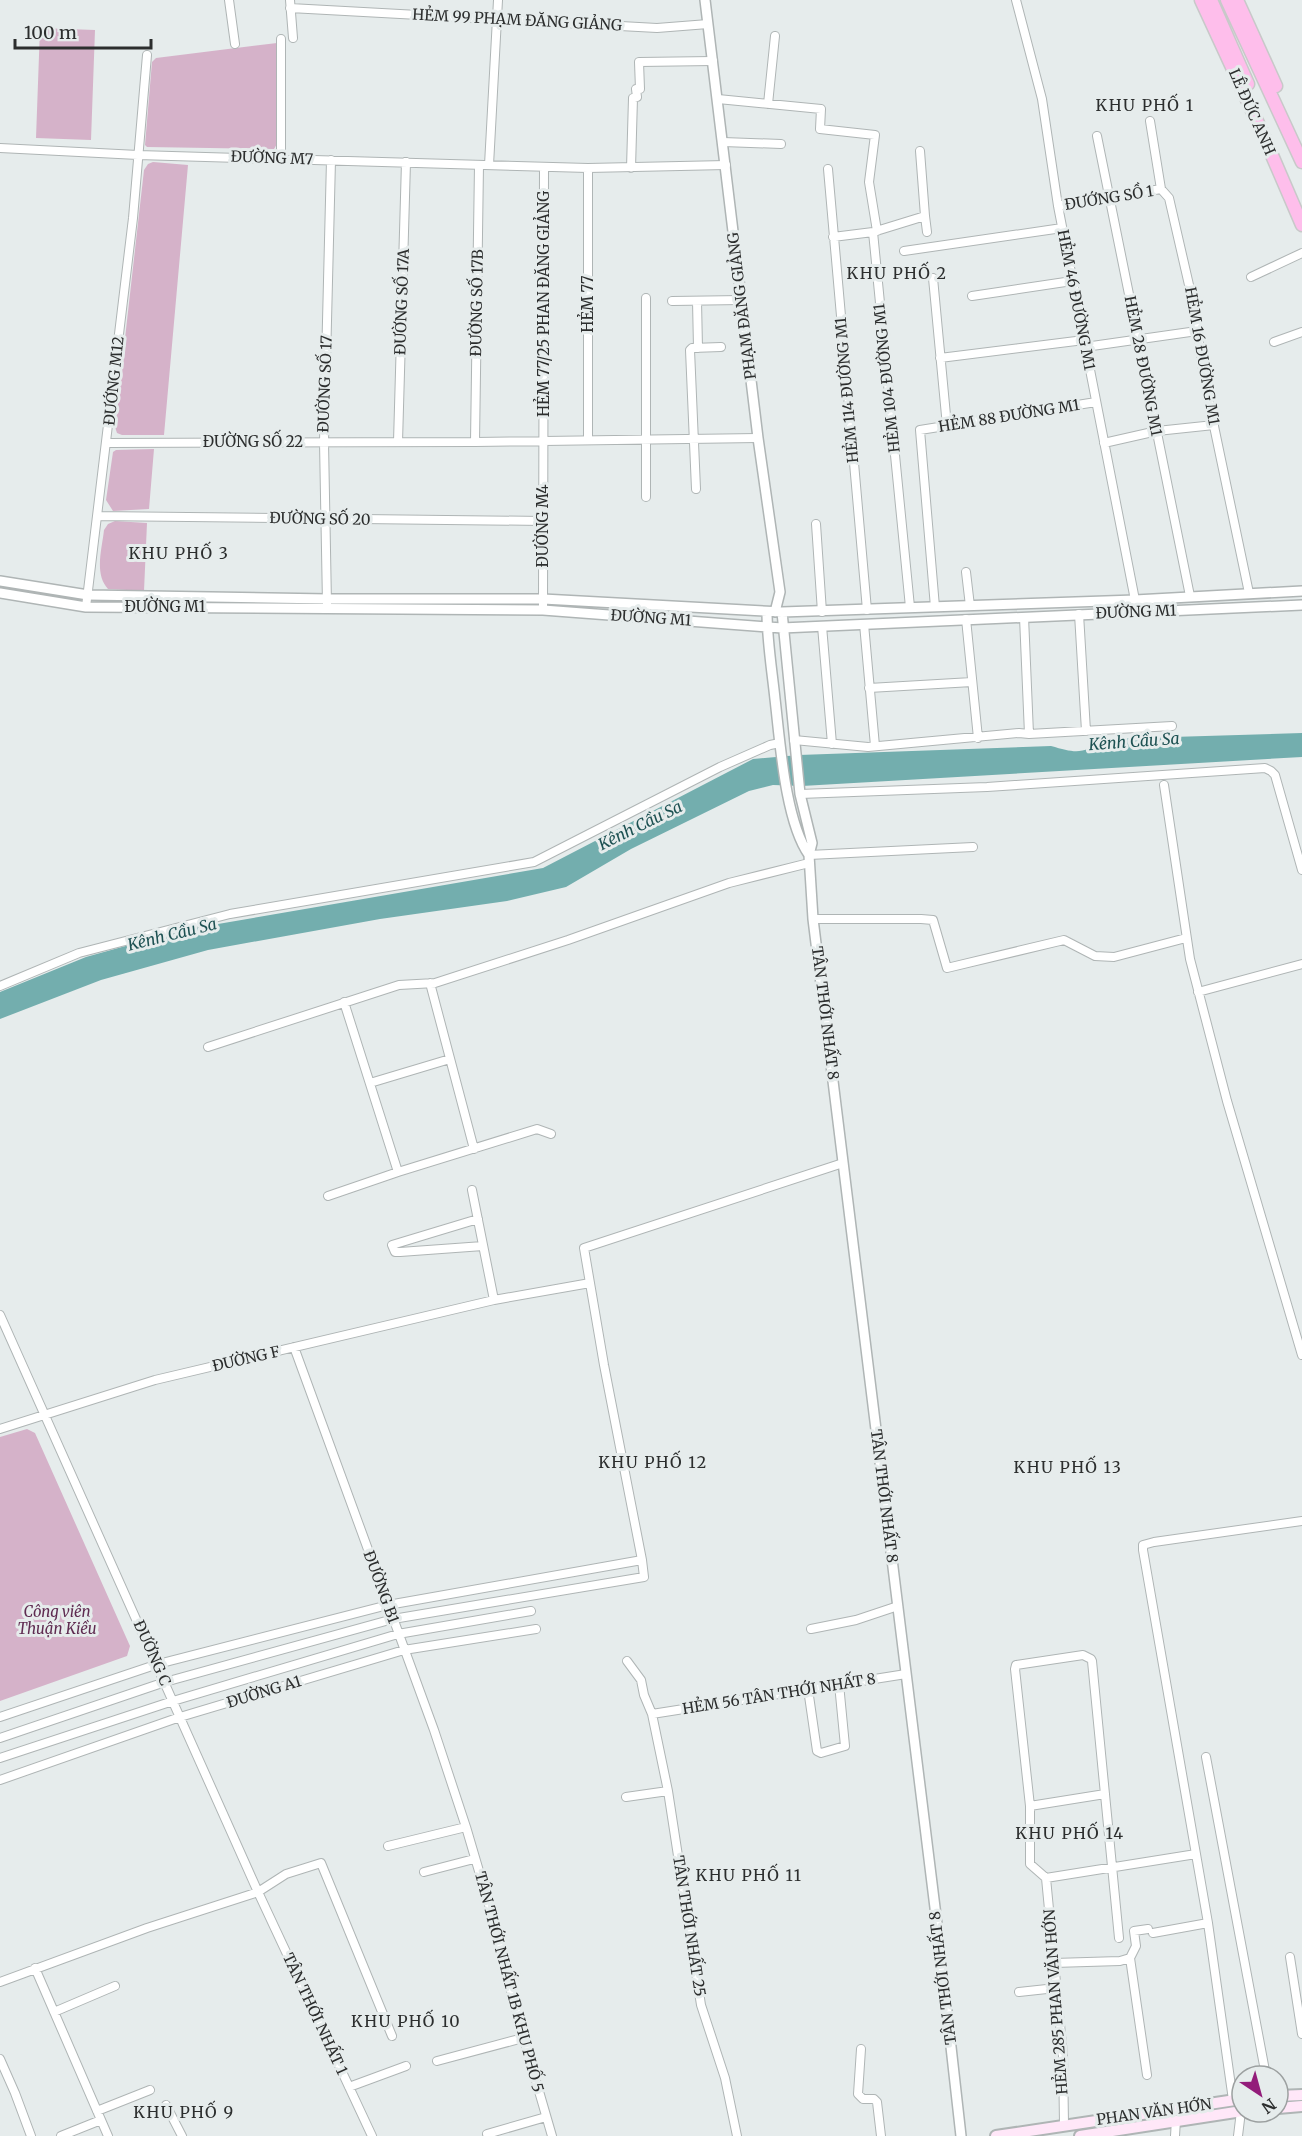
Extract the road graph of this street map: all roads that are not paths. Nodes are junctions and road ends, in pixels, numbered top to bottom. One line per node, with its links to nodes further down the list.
1 (229, 0): 15 (street)
2 (498, 0): 10 (street)
3 (705, 0): 11 (street, PHẠM ĐĂNG GIẢNG)
4 (1016, 0): 42 (street, HẺM 46 ĐƯỜNG M1)
5 (1201, 0): 44 (highway, LÊ ĐỨC ANH)
6 (1211, 0): 41 (highway, LÊ ĐỨC ANH)
7 (1227, 0): 31 (highway, LÊ ĐỨC ANH)
8 (1237, 0): 24 (highway)
9 (290, 4): 10 (street, HẺM 99 PHẠM ĐĂNG GIẢNG); 13 (street)
10 (497, 20): 11 (street, HẺM 99 PHẠM ĐĂNG GIẢNG); 33 (street)
11 (708, 24): 17 (street, PHẠM ĐĂNG GIẢNG)
12 (775, 36): 19 (street)
13 (292, 38)
14 (281, 39): 28 (street)
15 (235, 44)
16 (147, 55): 27 (street, ĐƯỚNG M12)
17 (713, 61): 18 (street, PHẠM ĐĂNG GIẢNG); 37 (street)
18 (718, 99): 19 (street); 22 (street, PHẠM ĐĂNG GIẢNG)
19 (768, 105): 46 (street, HẺM 104 ĐƯỜNG M1)
20 (1150, 121): 39 (street, HẺM 16 ĐƯỜNG M1)
21 (1097, 136): 40 (street, HẺM 28 ĐƯỜNG M1)
22 (723, 142): 23 (street); 34 (street, PHẠM ĐĂNG GIẢNG)
23 (781, 144)
24 (1302, 144)
25 (0, 148): 27 (street, ĐƯỜNG M7)
26 (920, 151): 43 (street)
27 (138, 154): 28 (street, ĐƯỜNG M7); 79 (street, ĐƯỚNG M12)
28 (282, 158): 29 (street, ĐƯỜNG M7)
29 (332, 160): 30 (street, ĐƯỜNG M7); 76 (street, ĐƯỜNG SỐ 17)
30 (406, 162): 32 (street, ĐƯỜNG M7); 77 (street, ĐƯỜNG SỐ 17A)
31 (1302, 162)
32 (479, 165): 33 (street, ĐƯỜNG M7); 78 (street, ĐƯỜNG SỐ 17B)
33 (489, 165): 35 (street, ĐƯỜNG M7)
34 (726, 165): 37 (street, ĐƯỜNG M7); 56 (street, PHẠM ĐĂNG GIẢNG)
35 (544, 167): 36 (street, ĐƯỜNG M7); 75 (street, HẺM 77/25 PHAN ĐĂNG GIẢNG)
36 (588, 168): 37 (street, ĐƯỜNG M7); 73 (street, HẺM 77)
37 (631, 168)
38 (828, 169): 48 (street, HẺM 114 ĐƯỜNG M1)
39 (1161, 189): 40 (street, ĐƯỚNG SỒ 1); 59 (street, HẺM 16 ĐƯỜNG M1)
40 (1110, 198): 42 (street, ĐƯỚNG SỒ 1); 61 (street, HẺM 28 ĐƯỜNG M1)
41 (1302, 205)
42 (1058, 206): 45 (street, HẺM 46 ĐƯỜNG M1)
43 (925, 216): 46 (street); 47 (street)
44 (1302, 225)
45 (1062, 228): 49 (street); 53 (street, HẺM 46 ĐƯỜNG M1)
46 (875, 231): 48 (street); 101 (street, HẺM 104 ĐƯỜNG M1)
47 (927, 232)
48 (833, 237): 103 (street, HẺM 114 ĐƯỜNG M1)
49 (904, 251)
50 (1302, 253): 51 (street)
51 (1251, 277)
52 (933, 278): 66 (street)
53 (1072, 280): 54 (street); 63 (street, HẺM 46 ĐƯỜNG M1)
54 (972, 296)
55 (646, 298): 74 (street)
56 (742, 300): 58 (street); 71 (street, PHẠM ĐĂNG GIẢNG)
57 (672, 301): 58 (street)
58 (697, 301): 65 (street)
59 (1197, 332): 61 (street); 68 (street, HẺM 16 ĐƯỜNG M1)
60 (1302, 332): 62 (street)
61 (1138, 339): 63 (street); 70 (street, HẺM 28 ĐƯỜNG M1)
62 (1274, 342)
63 (1085, 344): 66 (street); 67 (street, HẺM 46 ĐƯỜNG M1)
64 (721, 347): 65 (street)
65 (698, 348): 72 (street)
66 (940, 358): 69 (street)
67 (1096, 402): 69 (street, HẺM 88 ĐƯỜNG M1); 80 (street, HẺM 46 ĐƯỜNG M1)
68 (1214, 425): 70 (street); 91 (street, HẺM 16 ĐƯỜNG M1)
69 (947, 426): 100 (street, HẺM 88 ĐƯỜNG M1)
70 (1157, 431): 80 (street); 93 (street, HẺM 28 ĐƯỜNG M1)
71 (758, 438): 72 (street, ĐƯỜNG SỐ 22); 105 (street, PHẠM ĐĂNG GIẢNG)
72 (694, 439): 74 (street, ĐƯỜNG SỐ 22); 81 (street)
73 (588, 440): 74 (street, ĐƯỜNG SỐ 22); 75 (street, ĐƯỜNG SỐ 22)
74 (647, 440): 82 (street)
75 (543, 441): 78 (street, ĐƯỜNG SỐ 22); 85 (street, ĐƯỜNG M4)
76 (324, 442): 77 (street, ĐƯỜNG SỐ 22); 79 (street, ĐƯỜNG SỐ 22); 84 (street, ĐƯỜNG SỐ 17)
77 (398, 442): 78 (street, ĐƯỜNG SỐ 22)
78 (476, 442)
79 (107, 443): 83 (street, ĐƯỚNG M12)
80 (1104, 443): 95 (street, HẺM 46 ĐƯỜNG M1)
81 (696, 489)
82 (646, 497)
83 (97, 516): 84 (street, ĐƯỜNG SỐ 20); 92 (street, ĐƯỚNG M12)
84 (325, 519): 85 (street, ĐƯỜNG SỐ 20); 96 (street, ĐƯỜNG SỐ 17)
85 (543, 521): 94 (street, ĐƯỜNG M4)
86 (816, 524): 106 (street)
87 (966, 572): 98 (street)
88 (0, 581): 92 (street, ĐƯỜNG M1)
89 (1302, 591): 91 (street, ĐƯỜNG M1)
90 (0, 593): 99 (street, ĐƯỜNG M1)
91 (1250, 593): 93 (street, ĐƯỜNG M1)
92 (88, 595): 96 (street, ĐƯỜNG M1); 99 (street, ĐƯỚNG M12)
93 (1190, 597): 95 (street, ĐƯỜNG M1); 104 (street)
94 (543, 599): 96 (street, ĐƯỜNG M1); 102 (street, ĐƯỜNG M4); 105 (street, ĐƯỜNG M1)
95 (1135, 600): 98 (street, ĐƯỜNG M1)
96 (327, 604): 99 (street, ĐƯỜNG M1); 102 (street, ĐƯỜNG M1)
97 (1302, 604): 104 (street, ĐƯỜNG M1)
98 (970, 606): 100 (street, ĐƯỜNG M1)
99 (86, 607)
100 (935, 607): 101 (street, ĐƯỜNG M1)
101 (910, 608): 103 (street, ĐƯỜNG M1)
102 (543, 610): 112 (street, ĐƯỜNG M1)
103 (867, 610): 106 (street, ĐƯỜNG M1)
104 (1193, 610): 107 (street, ĐƯỜNG M1)
105 (774, 612): 106 (street, ĐƯỜNG M1); 112 (street, PHẠM ĐĂNG GIẢNG); 113 (street, PHẠM ĐĂNG GIẢNG)
106 (822, 612)
107 (1079, 614): 108 (street, ĐƯỜNG M1); 117 (street)
108 (1024, 617): 109 (street, ĐƯỜNG M1); 118 (street)
109 (966, 619): 110 (street, ĐƯỜNG M1); 114 (street)
110 (864, 624): 111 (street, ĐƯỜNG M1); 115 (street)
111 (822, 626): 113 (street, ĐƯỜNG M1); 122 (street)
112 (767, 627): 113 (street, ĐƯỜNG M1); 121 (street, PHẠM ĐĂNG GIẢNG)
113 (782, 628): 120 (street, PHẠM ĐĂNG GIẢNG)
114 (972, 682): 115 (street); 119 (street)
115 (869, 688): 123 (street)
116 (1173, 726): 117 (street)
117 (1086, 731): 118 (street)
118 (1029, 735): 119 (street)
119 (978, 738): 123 (street)
120 (794, 740): 122 (street); 125 (street, PHẠM ĐĂNG GIẢNG)
121 (780, 743): 126 (street, PHẠM ĐĂNG GIẢNG); 134 (street)
122 (832, 744): 123 (street)
123 (875, 746)
124 (1164, 785): 131 (street)
125 (800, 794): 128 (street, TÂN THỚI NHẤT 8); 129 (street)
126 (788, 796): 128 (street, TÂN THỚI NHẤT 8)
127 (973, 847): 128 (street)
128 (809, 859): 130 (street, TÂN THỚI NHẤT 8); 133 (street)
129 (1302, 870)
130 (813, 919): 131 (street); 142 (street, TÂN THỚI NHẤT 8)
131 (1186, 938): 135 (street)
132 (1302, 963): 135 (street)
133 (430, 983): 136 (street); 138 (street)
134 (0, 986)
135 (1198, 992): 152 (street)
136 (344, 1002): 137 (street); 139 (street)
137 (208, 1047)
138 (450, 1059): 139 (street); 141 (street)
139 (370, 1083): 143 (street)
140 (551, 1134): 141 (street)
141 (474, 1149): 143 (street)
142 (843, 1163): 148 (street); 158 (street, TÂN THỚI NHẤT 8)
143 (398, 1172): 145 (street)
144 (472, 1190): 146 (street)
145 (328, 1196)
146 (478, 1219): 147 (street); 147 (street)
147 (483, 1246): 149 (street)
148 (590, 1283): 149 (street, ĐƯỜNG F); 156 (street)
149 (494, 1300): 151 (street, ĐƯỜNG F)
150 (0, 1316): 153 (street, ĐƯỜNG C)
151 (294, 1347): 153 (street, ĐƯỜNG F); 157 (street, ĐƯỜNG B1)
152 (1302, 1355)
153 (44, 1415): 154 (street, ĐƯỜNG F); 166 (street, ĐƯỜNG C)
154 (0, 1429)
155 (1302, 1521): 185 (street)
156 (642, 1560): 157 (street); 160 (street)
157 (388, 1605): 160 (street, ĐƯỜNG B1); 166 (street)
158 (898, 1606): 162 (street); 167 (street, TÂN THỚI NHẤT 8)
159 (531, 1611): 163 (street, ĐƯỜNG A1)
160 (393, 1619): 163 (street, ĐƯỜNG B1); 168 (street)
161 (536, 1629): 164 (street, ĐƯỜNG A1)
162 (811, 1629)
163 (398, 1635): 164 (street, ĐƯỜNG B1); 171 (street, ĐƯỜNG A1)
164 (404, 1650): 174 (street, ĐƯỜNG A1); 183 (street, ĐƯỜNG B1)
165 (627, 1661): 172 (street, TÂN THỚI NHẤT 25)
166 (158, 1664): 168 (street, ĐƯỜNG C); 173 (street)
167 (906, 1674): 169 (street, HẺM 56 TÂN THỚI NHẤT 8); 232 (street, TÂN THỚI NHẤT 8)
168 (165, 1682): 171 (street, ĐƯỜNG C); 175 (street)
169 (839, 1684): 170 (street, HẺM 56 TÂN THỚI NHẤT 8); 170 (street)
170 (808, 1689): 172 (street, HẺM 56 TÂN THỚI NHẤT 8)
171 (173, 1701): 174 (street, ĐƯỜNG C); 177 (street, ĐƯỜNG A1)
172 (652, 1714): 179 (street, TÂN THỚI NHẤT 25)
173 (0, 1717)
174 (180, 1717): 178 (street, ĐƯỜNG A1); 190 (street, ĐƯỜNG C)
175 (0, 1738)
176 (1206, 1757): 209 (street)
177 (0, 1758)
178 (0, 1780)
179 (668, 1791): 181 (street); 230 (street, TÂN THỚI NHẤT 25)
180 (1105, 1794): 182 (street); 182 (street); 187 (street)
181 (626, 1797)
182 (1030, 1806): 189 (street)
183 (466, 1827): 184 (street); 186 (street, TÂN THỚI NHẤT 1B KHU PHỐ 5)
184 (388, 1846)
185 (1196, 1854): 187 (street); 191 (street)
186 (474, 1859): 188 (street); 204 (street, TÂN THỚI NHẤT 1B KHU PHỐ 5)
187 (1112, 1868): 189 (street); 192 (street)
188 (424, 1872)
189 (1046, 1878): 195 (street, HẺM 285 PHAN VĂN HỚN)
190 (258, 1892): 196 (street); 203 (street); 212 (street, TÂN THỚI NHẤT 1)
191 (1208, 1923): 194 (street); 208 (street)
192 (1119, 1938)
193 (1290, 1957): 202 (street)
194 (1130, 1958): 195 (street); 211 (street)
195 (1054, 1963): 199 (street, HẺM 285 PHAN VĂN HỚN)
196 (35, 1968): 197 (street); 201 (street)
197 (0, 1982)
198 (115, 1986): 201 (street)
199 (1056, 1988): 200 (street); 221 (street, HẺM 285 PHAN VĂN HỚN)
200 (1019, 1992)
201 (54, 2012): 216 (street)
202 (1302, 2034)
203 (392, 2036)
204 (523, 2038): 207 (street); 218 (street, TÂN THỚI NHẤT 1B KHU PHỐ 5)
205 (861, 2049): 231 (street)
206 (0, 2059): 224 (street)
207 (437, 2061)
208 (1231, 2064)
209 (1264, 2064)
210 (406, 2066): 212 (street)
211 (1147, 2075)
212 (349, 2087): 228 (street, TÂN THỚI NHẤT 1)
213 (150, 2090): 216 (street)
214 (1230, 2100): 221 (main road, PHAN VĂN HỚN)
215 (166, 2105): 227 (street)
216 (97, 2111): 219 (street)
217 (1230, 2113): 220 (main road, PHAN VĂN HỚN)
218 (546, 2117): 222 (street); 229 (street, TÂN THỚI NHẤT 1B KHU PHỐ 5)
219 (101, 2120): 225 (street); 226 (street)
220 (1176, 2120): 223 (main road, PHAN VĂN HỚN); 235 (street)
221 (1064, 2125): 233 (main road, PHAN VĂN HỚN)
222 (487, 2134)
223 (1099, 2134): 234 (main road, PHAN VĂN HỚN)
224 (31, 2136)
225 (62, 2136)
226 (108, 2136)
227 (182, 2136)
228 (372, 2136)
229 (552, 2136)
230 (737, 2136)
231 (881, 2136)
232 (961, 2136)
233 (996, 2136)
234 (1080, 2136)
235 (1175, 2136)

